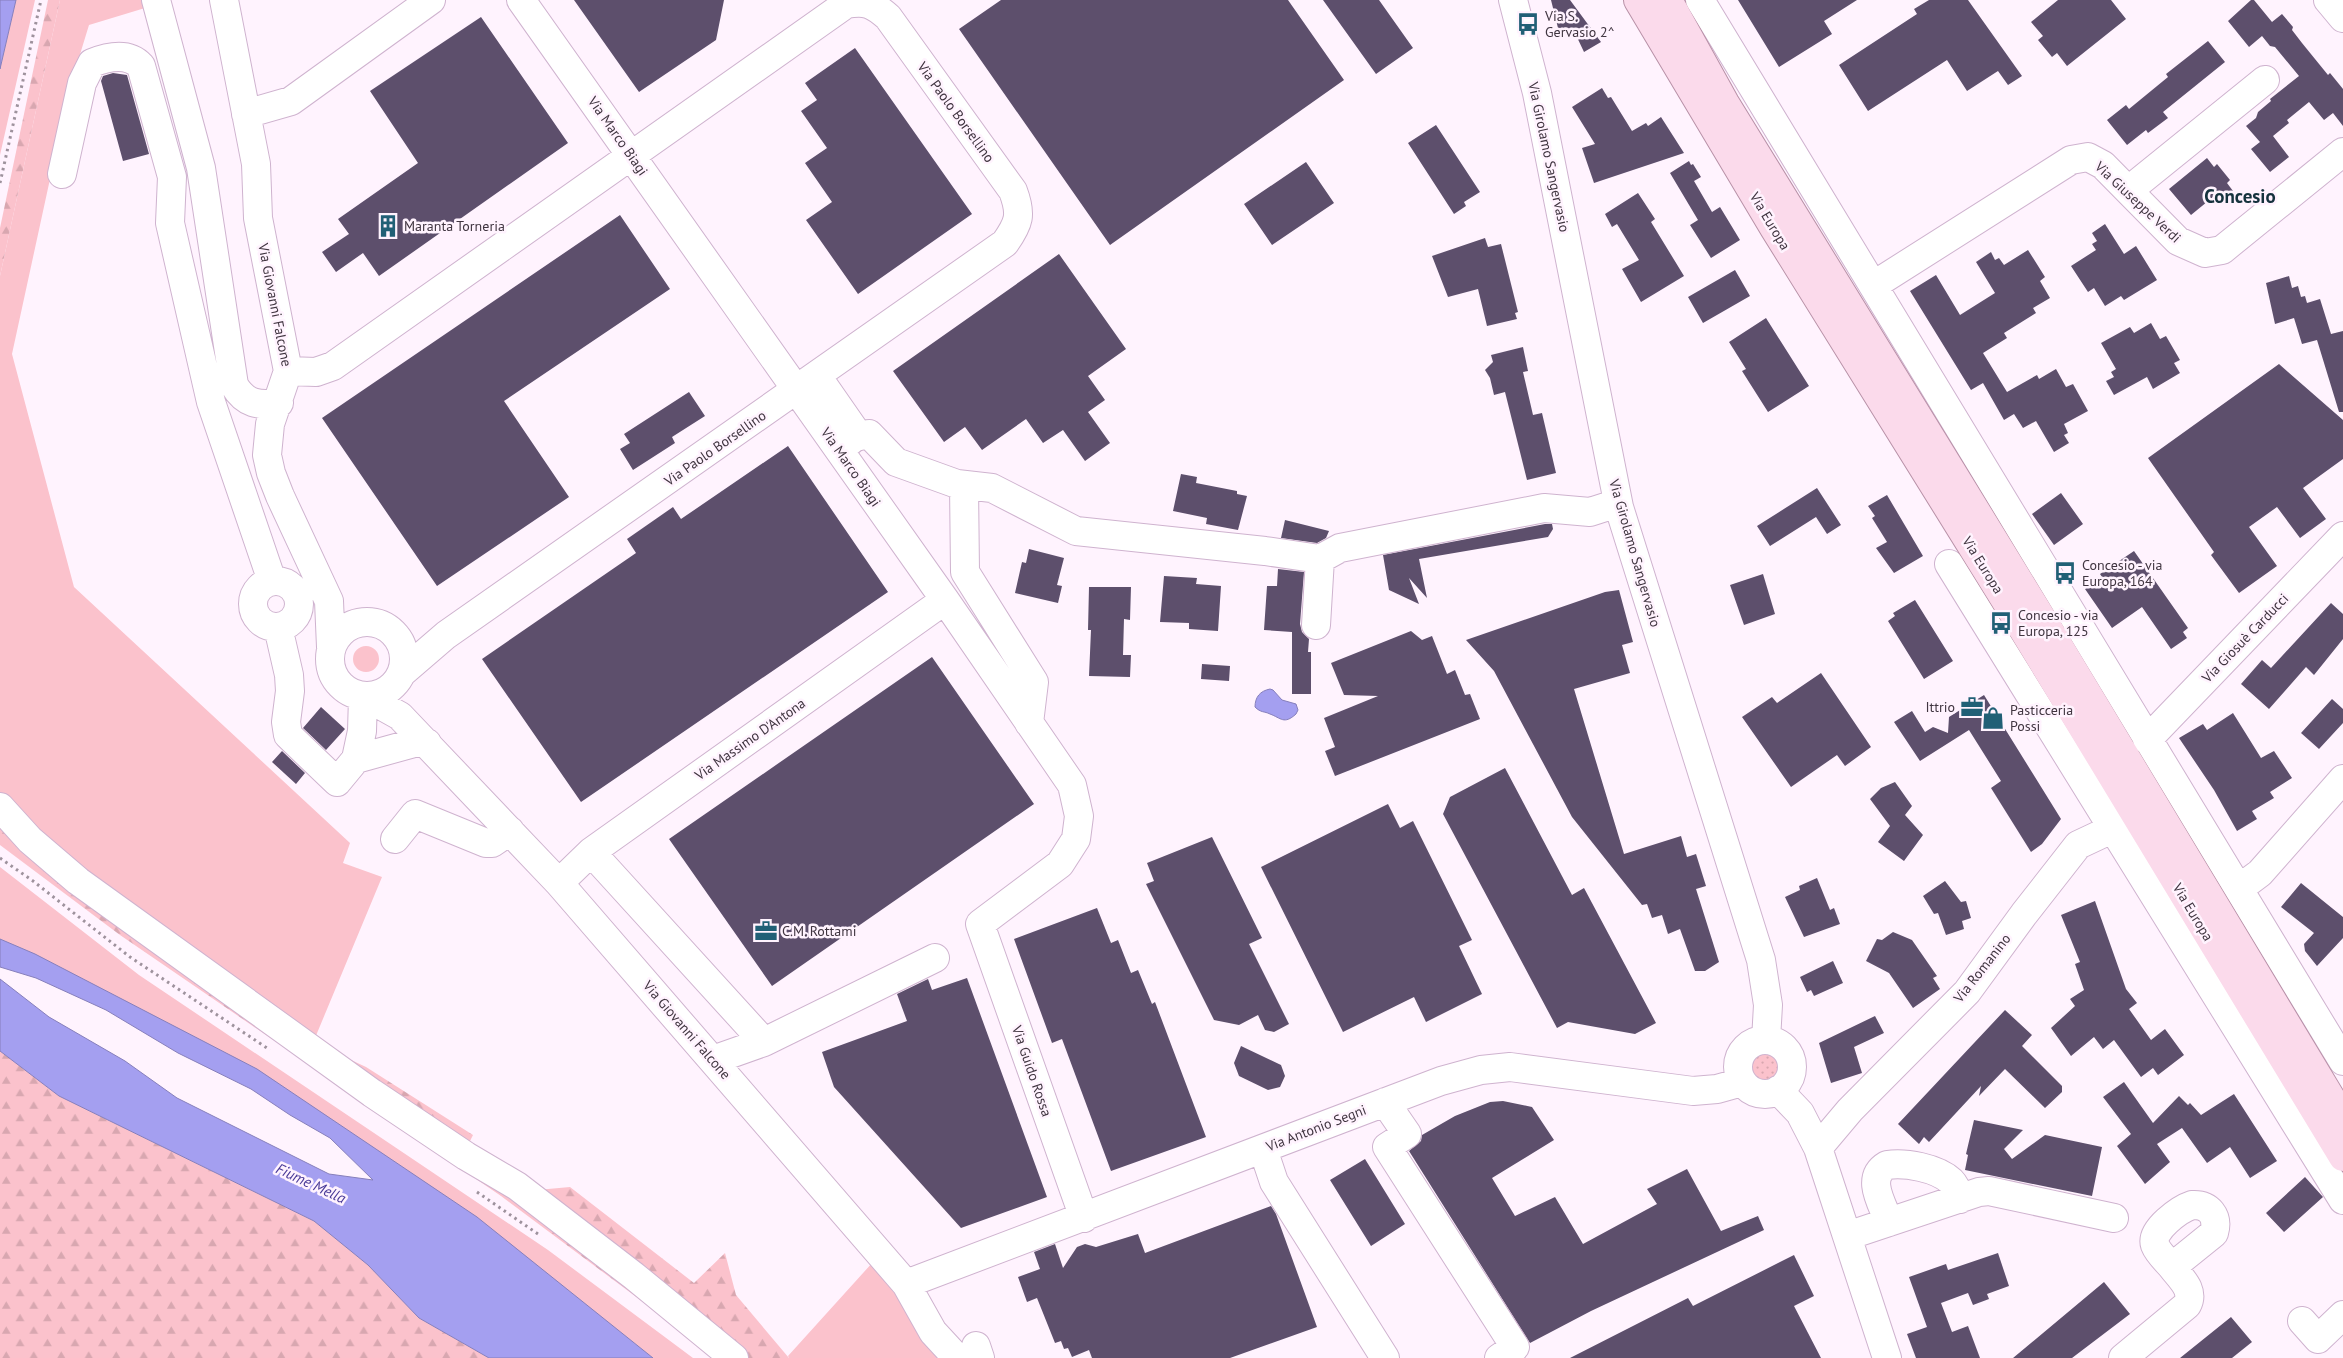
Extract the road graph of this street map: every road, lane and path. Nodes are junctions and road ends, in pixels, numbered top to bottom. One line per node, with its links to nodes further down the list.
1 (41, 0): 19 (path)
2 (156, 0): 26 (street)
3 (224, 0): 15 (street, Via Giovanni Falcone)
4 (431, 0): 15 (street)
5 (521, 0): 17 (street, Via Marco Biagi)
6 (1513, 0): 29 (street, Via Girolamo Sangervasio)
7 (1638, 0): 33 (main road, Via Europa)
8 (1668, 0): 14 (main road, Via Europa)
9 (1700, 0): 13 (street)
10 (2328, 0): 11 (street)
11 (2343, 18)
12 (2265, 80): 20 (street)
13 (1752, 86): 14 (street); 21 (street)
14 (1725, 103): 23 (main road, Via Europa)
15 (246, 114): 24 (street, Via Giovanni Falcone)
16 (2343, 152): 20 (street, Via Giuseppe Verdi)
17 (631, 155): 24 (street, Via Paolo Borsellino); 25 (street, Via Marco Biagi); 25 (street, Via Paolo Borsellino)
18 (62, 174): 48 (street)
19 (0, 183)
20 (2129, 190): 21 (street, Via Giuseppe Verdi)
21 (1874, 285): 22 (street)
22 (1908, 341): 23 (street); 46 (street)
23 (1881, 358): 54 (main road, Via Europa)
24 (288, 371): 26 (street, Via Giovanni Falcone)
25 (807, 383): 27 (street, Via Marco Biagi); 40 (street, Via Paolo Borsellino)
26 (279, 403): 35 (street, Via Giovanni Falcone)
27 (849, 442): 28 (street); 34 (street, Via Marco Biagi)
28 (964, 485): 31 (street); 45 (street)
29 (1618, 503): 31 (street); 64 (street, Via Girolamo Sangervasio)
30 (2343, 536): 46 (street, Via Giosuè Carducci)
31 (1320, 559): 38 (street)
32 (1949, 564): 36 (street)
33 (2004, 598): 36 (street); 59 (main road, Via Europa)
34 (945, 600): 45 (street, Via Marco Biagi); 56 (street, Via Massimo D'Antona)
35 (329, 601): 37 (street); 41 (street, Via Giovanni Falcone)
36 (1979, 612): 52 (street)
37 (364, 622): 39 (street); 41 (street)
38 (1316, 626)
39 (392, 631): 40 (street); 42 (street)
40 (446, 635): 42 (street, Via Paolo Borsellino)
41 (331, 647): 43 (street, Via Giovanni Falcone)
42 (400, 677): 43 (street); 44 (street)
43 (364, 697): 44 (street, Via Giovanni Falcone); 48 (street)
44 (400, 716): 47 (street, Via Giovanni Falcone)
45 (1029, 723): 60 (street, Via Marco Biagi)
46 (2147, 740): 51 (street)
47 (427, 743): 48 (street); 53 (street, Via Giovanni Falcone)
48 (356, 759)
49 (2343, 779): 58 (street)
50 (0, 807): 87 (street)
51 (2195, 820): 54 (street); 58 (street)
52 (2112, 829): 59 (street); 73 (street, Via Romanino)
53 (510, 831): 55 (street); 57 (street, Via Giovanni Falcone)
54 (2172, 835): 63 (main road, Via Europa)
55 (395, 839)
56 (591, 852): 57 (street, Via Massimo D'Antona); 65 (street)
57 (558, 883): 68 (street, Via Giovanni Falcone)
58 (2240, 888): 62 (street)
59 (2180, 914): 66 (main road, Via Europa)
60 (980, 924): 78 (street, Via Guido Rossa)
61 (935, 958): 65 (street)
62 (2286, 966): 63 (street); 67 (street)
63 (2261, 982): 72 (main road, Via Europa)
64 (1766, 1040): 69 (street); 70 (street)
65 (764, 1042): 68 (street)
66 (2268, 1058): 75 (main road, Via Europa); 77 (street)
67 (2342, 1059)
68 (713, 1060): 83 (street, Via Giovanni Falcone)
69 (1742, 1082): 70 (street); 71 (street, Via Antonio Segni)
70 (1778, 1090): 73 (street)
71 (1385, 1102): 74 (street, Via Antonio Segni); 89 (street)
72 (2343, 1118)
73 (1813, 1137): 81 (street)
74 (1263, 1149): 78 (street, Via Antonio Segni); 88 (street)
75 (2343, 1157)
76 (1960, 1198): 79 (street); 80 (street); 80 (street)
77 (2343, 1200)
78 (1084, 1218): 83 (street, Via Antonio Segni)
79 (2114, 1218)
80 (1889, 1222): 81 (street)
81 (1847, 1236): 90 (street)
82 (2172, 1267): 91 (street)
83 (906, 1284): 86 (street, Via Giovanni Falcone)
84 (2343, 1315): 85 (street)
85 (2316, 1338)
86 (971, 1354)
87 (734, 1358)
88 (1385, 1358)
89 (1499, 1358)
90 (1887, 1358)
91 (2123, 1358)

